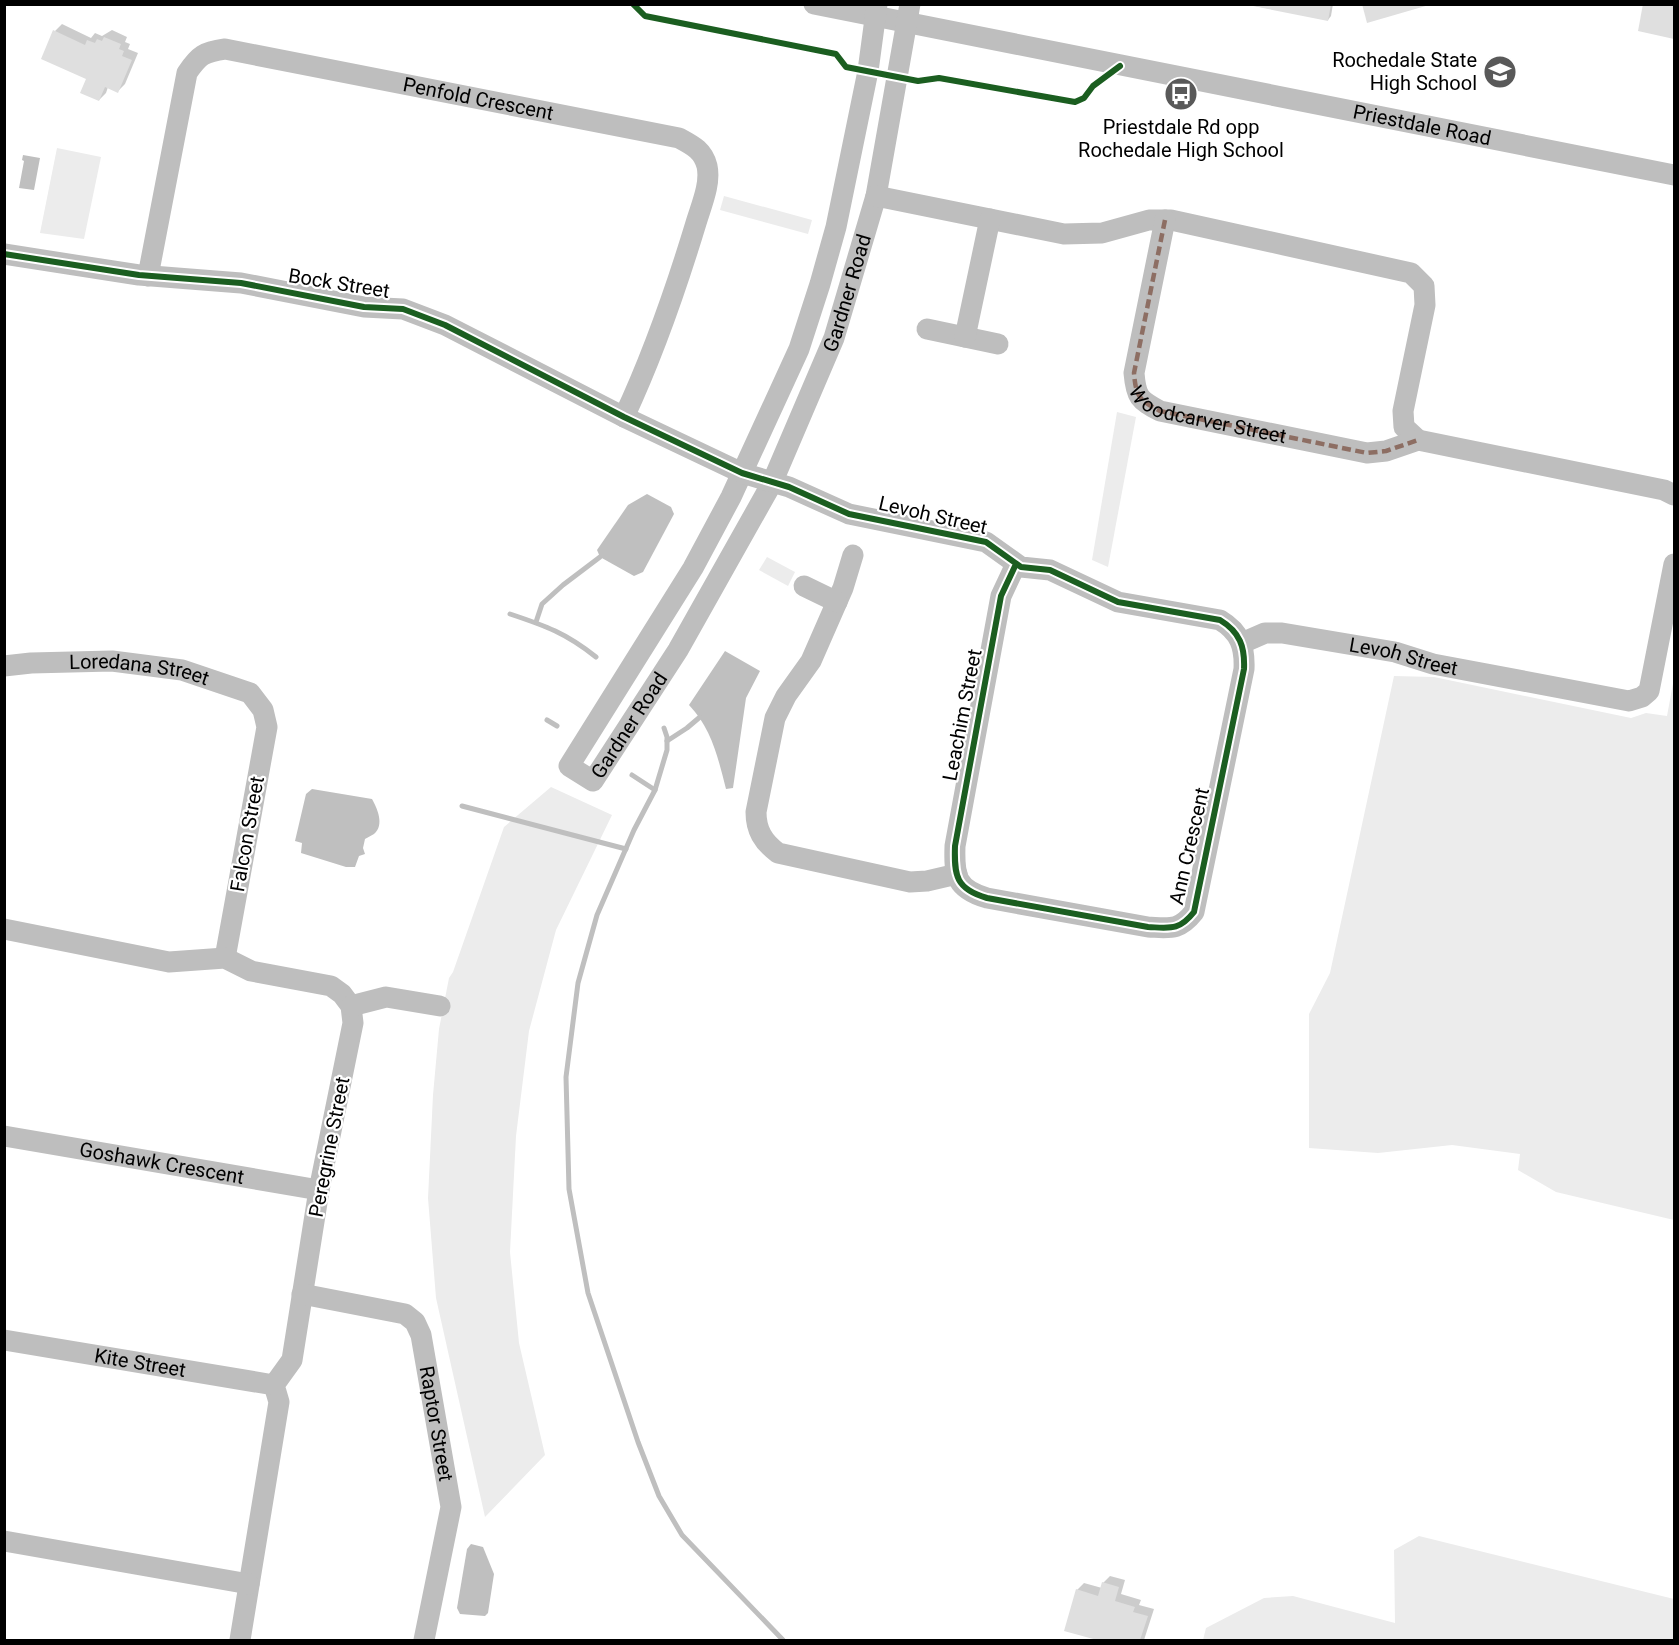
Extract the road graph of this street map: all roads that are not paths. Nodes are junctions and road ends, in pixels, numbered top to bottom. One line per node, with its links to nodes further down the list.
1 (814, 4): 2 (street, Priestdale Road)
2 (876, 10): 3 (street, Priestdale Road); 15 (street, Gardner Road)
3 (909, 14): 4 (street, Priestdale Road); 5 (street, Gardner Road)
4 (1674, 175)
5 (876, 196): 6 (street); 16 (street, Gardner Road)
6 (990, 219): 7 (street); 11 (street)
7 (1165, 220): 14 (street); 14 (street, Woodcarver Street)
8 (4, 254): 9 (street, Bock Street)
9 (148, 276): 13 (street, Bock Street); 13 (street, Penfold Crescent)
10 (927, 329): 11 (street)
11 (965, 337): 12 (street)
12 (998, 344)
13 (624, 417): 15 (street, Bock Street)
14 (1418, 440): 17 (street)
15 (742, 473): 16 (street, Levoh Street); 16 (street, Gardner Road)
16 (772, 483): 19 (street, Levoh Street)
17 (1674, 495)
18 (853, 555): 22 (street)
19 (1016, 564): 23 (street, Levoh Street); 26 (street, Leachim Street)
20 (1674, 564): 23 (street, Levoh Street)
21 (804, 586): 22 (street)
22 (837, 602): 26 (street)
23 (1242, 643): 26 (street, Ann Crescent)
24 (4, 666): 25 (street, Loredana Street)
25 (263, 710): 28 (street, Falcon Street)
26 (957, 874)
27 (4, 928): 28 (street)
28 (225, 958): 29 (street)
29 (351, 1006): 30 (street); 32 (street, Peregrine Street)
30 (440, 1006)
31 (4, 1136): 32 (street, Goshawk Crescent)
32 (319, 1190): 33 (street, Peregrine Street)
33 (302, 1294): 35 (street, Peregrine Street); 39 (street, Raptor Street)
34 (4, 1341): 35 (street, Kite Street)
35 (274, 1385): 37 (street)
36 (4, 1541): 37 (street)
37 (249, 1584): 38 (street)
38 (240, 1641)
39 (424, 1641)

